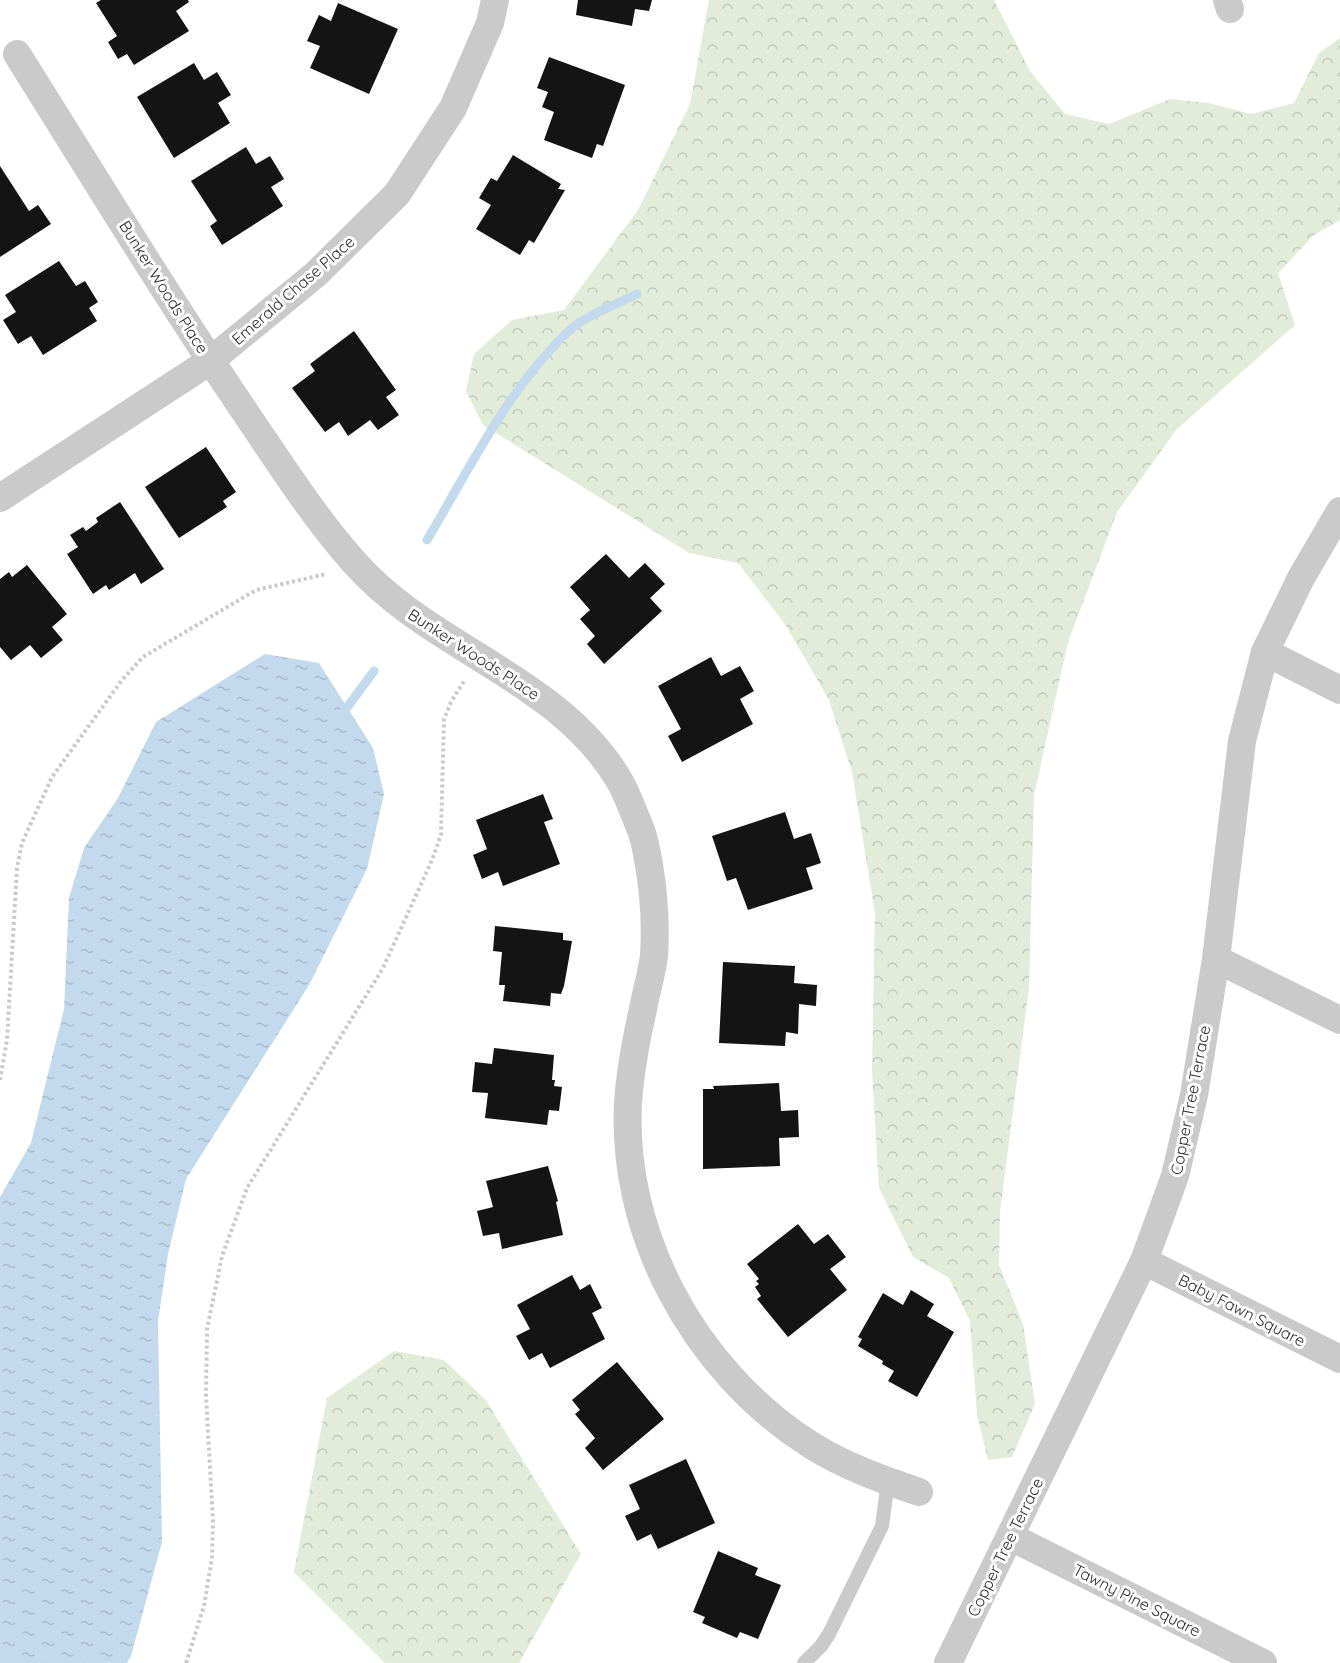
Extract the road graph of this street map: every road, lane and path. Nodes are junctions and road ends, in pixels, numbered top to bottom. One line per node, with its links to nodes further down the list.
1 (495, 0): 3 (street, Emerald Chase Place)
2 (17, 54): 3 (street, Bunker Woods Place)
3 (210, 361): 4 (street, Emerald Chase Place); 6 (street, Bunker Woods Place)
4 (0, 498)
5 (1340, 511): 7 (street, Copper Tree Terrace)
6 (356, 565): 8 (street, Bunker Woods Place); 12 (path)
7 (1265, 652): 9 (street); 10 (street, Copper Tree Terrace)
8 (479, 658): 15 (street, Bunker Woods Place); 18 (path)
9 (1340, 690)
10 (1216, 959): 11 (street); 13 (street, Copper Tree Terrace)
11 (1340, 1020)
12 (0, 1080)
13 (1144, 1261): 14 (street, Baby Fawn Square); 17 (street, Copper Tree Terrace)
14 (1340, 1359)
15 (888, 1481): 16 (street, Bunker Woods Place); 19 (lane)
16 (919, 1492)
17 (1011, 1537): 20 (street, Copper Tree Terrace); 21 (street, Tawny Pine Square)
18 (186, 1663)
19 (804, 1663)
20 (948, 1663)
21 (1263, 1663)

